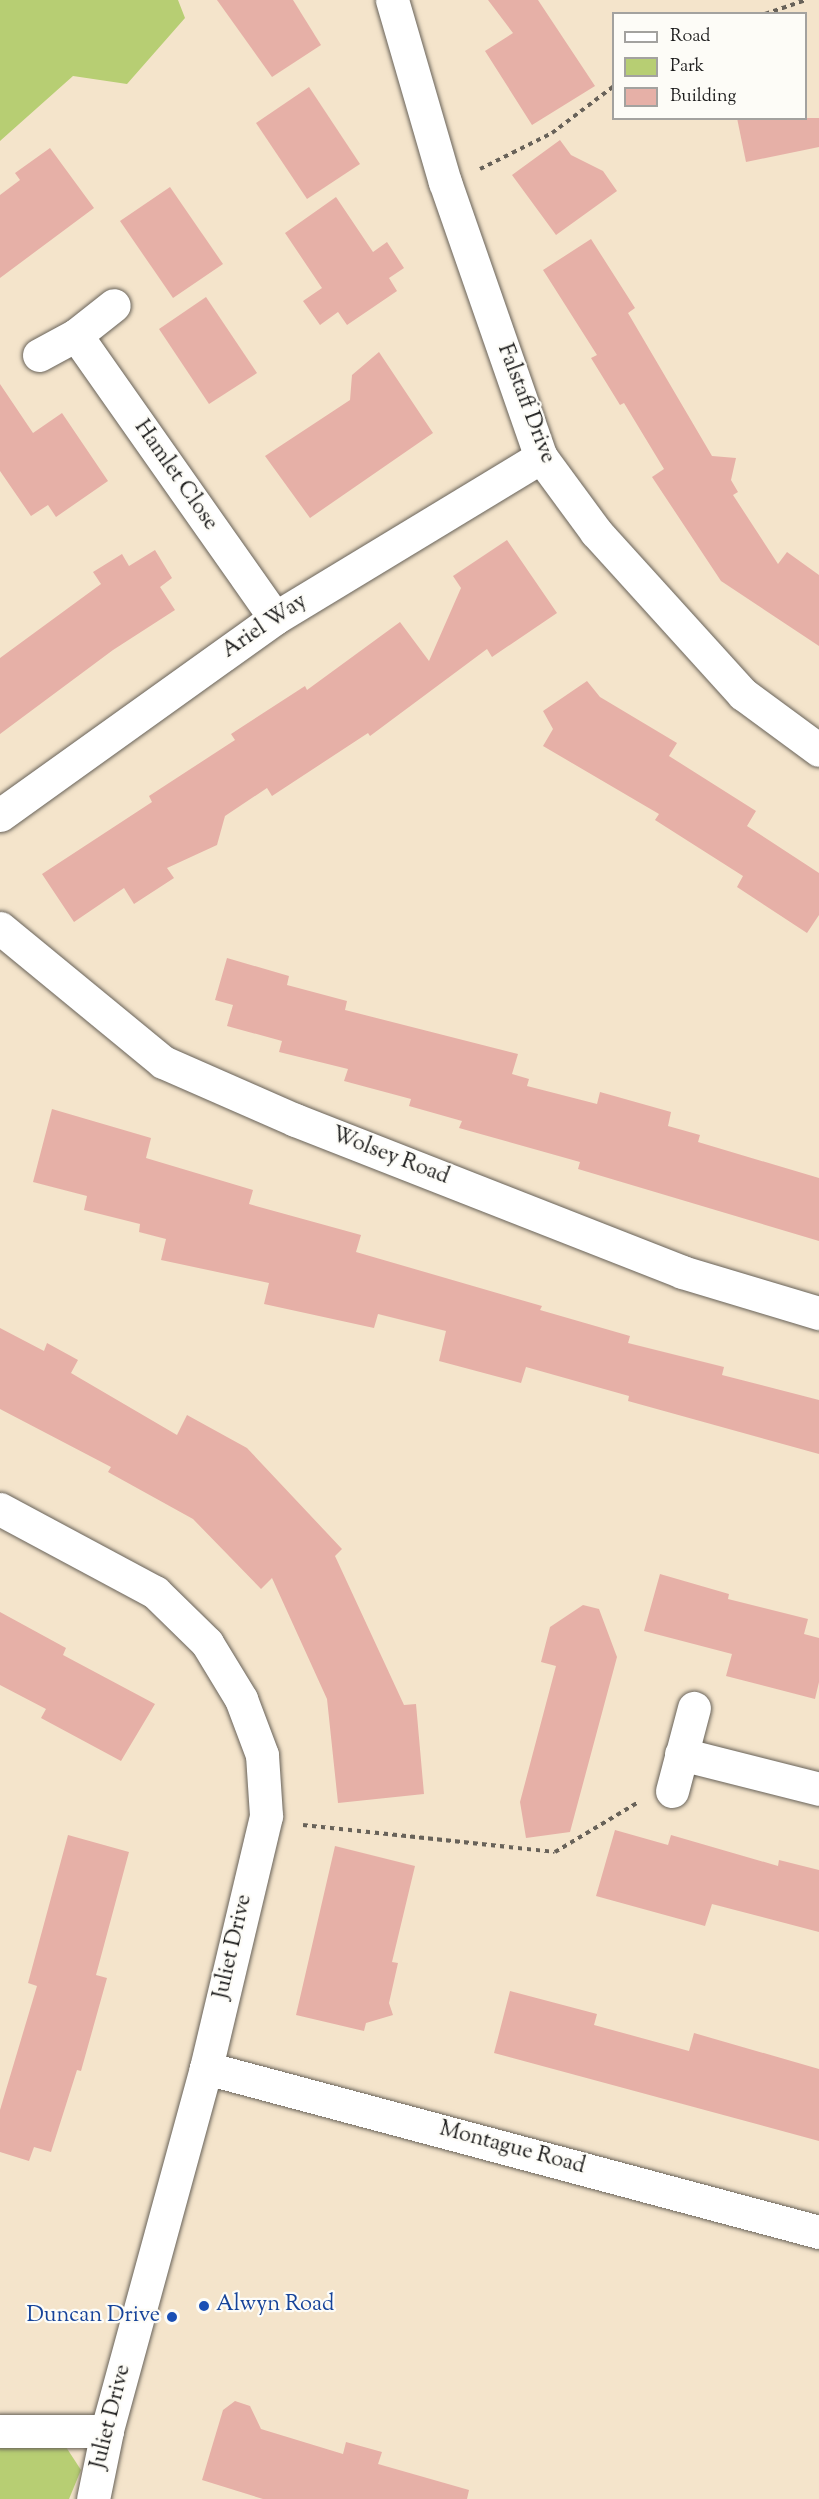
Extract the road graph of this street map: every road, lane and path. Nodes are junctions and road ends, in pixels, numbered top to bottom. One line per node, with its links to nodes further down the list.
1 (392, 0): 5 (street, Falstaff Drive)
2 (806, 0): 3 (path)
3 (771, 12)
4 (612, 88): 5 (path)
5 (445, 182): 9 (street, Falstaff Drive)
6 (114, 305): 7 (street)
7 (76, 335): 8 (street); 10 (street, Hamlet Close)
8 (39, 355)
9 (541, 458): 10 (street, Ariel Way); 11 (street, Falstaff Drive)
10 (274, 618): 12 (street, Ariel Way)
11 (819, 750)
12 (0, 815)
13 (0, 928): 14 (street, Wolsey Road)
14 (819, 1313)
15 (0, 1509): 20 (street, Juliet Drive)
16 (694, 1708): 17 (street)
17 (681, 1754): 18 (street); 19 (street)
18 (819, 1789)
19 (672, 1791): 20 (path)
20 (266, 1816): 21 (street, Juliet Drive)
21 (206, 2068): 22 (street, Montague Road); 24 (street, Juliet Drive)
22 (819, 2232)
23 (0, 2431): 24 (street)
24 (108, 2431): 25 (street, Juliet Drive)
25 (93, 2499)

